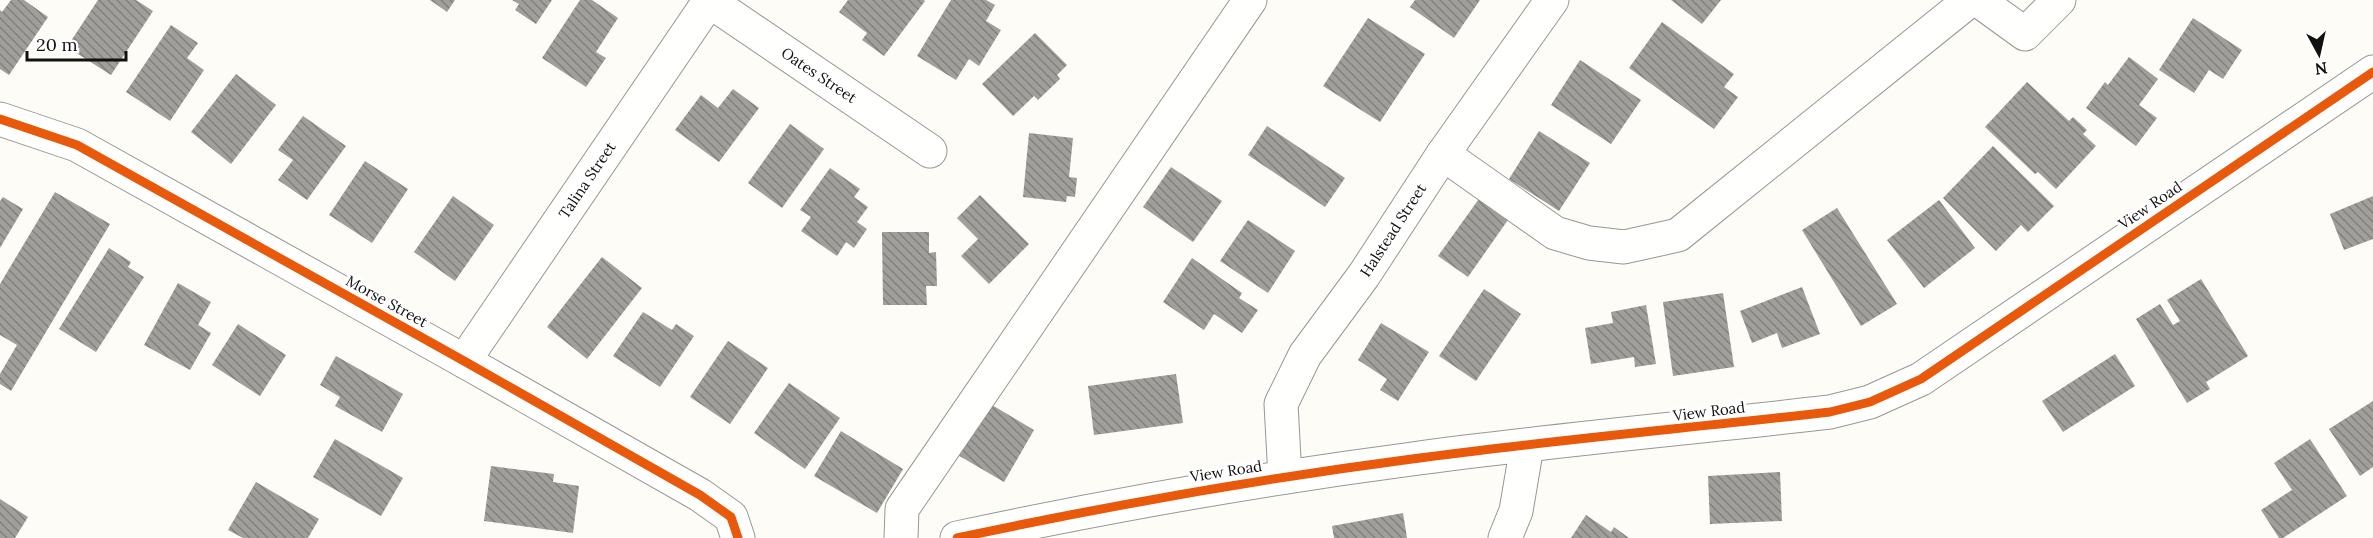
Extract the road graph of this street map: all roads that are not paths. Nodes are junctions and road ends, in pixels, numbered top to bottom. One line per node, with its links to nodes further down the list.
1 (709, 0): 9 (street, Oates Street); 11 (street, Talina Street)
2 (1251, 0): 16 (street)
3 (1552, 0): 10 (street, Halstead Street)
4 (1970, 0): 10 (street)
5 (1978, 0): 6 (street)
6 (2059, 0)
7 (2373, 72): 12 (street, View Road)
8 (0, 119): 11 (street, Morse Street)
9 (930, 151)
10 (1443, 154): 13 (street, Halstead Street)
11 (464, 361): 15 (street, Morse Street)
12 (1527, 446): 13 (street, View Road); 18 (street)
13 (1285, 477): 14 (street, View Road)
14 (1024, 530): 17 (street, View Road)
15 (738, 538)
16 (901, 538)
17 (957, 538)
18 (1505, 538)

